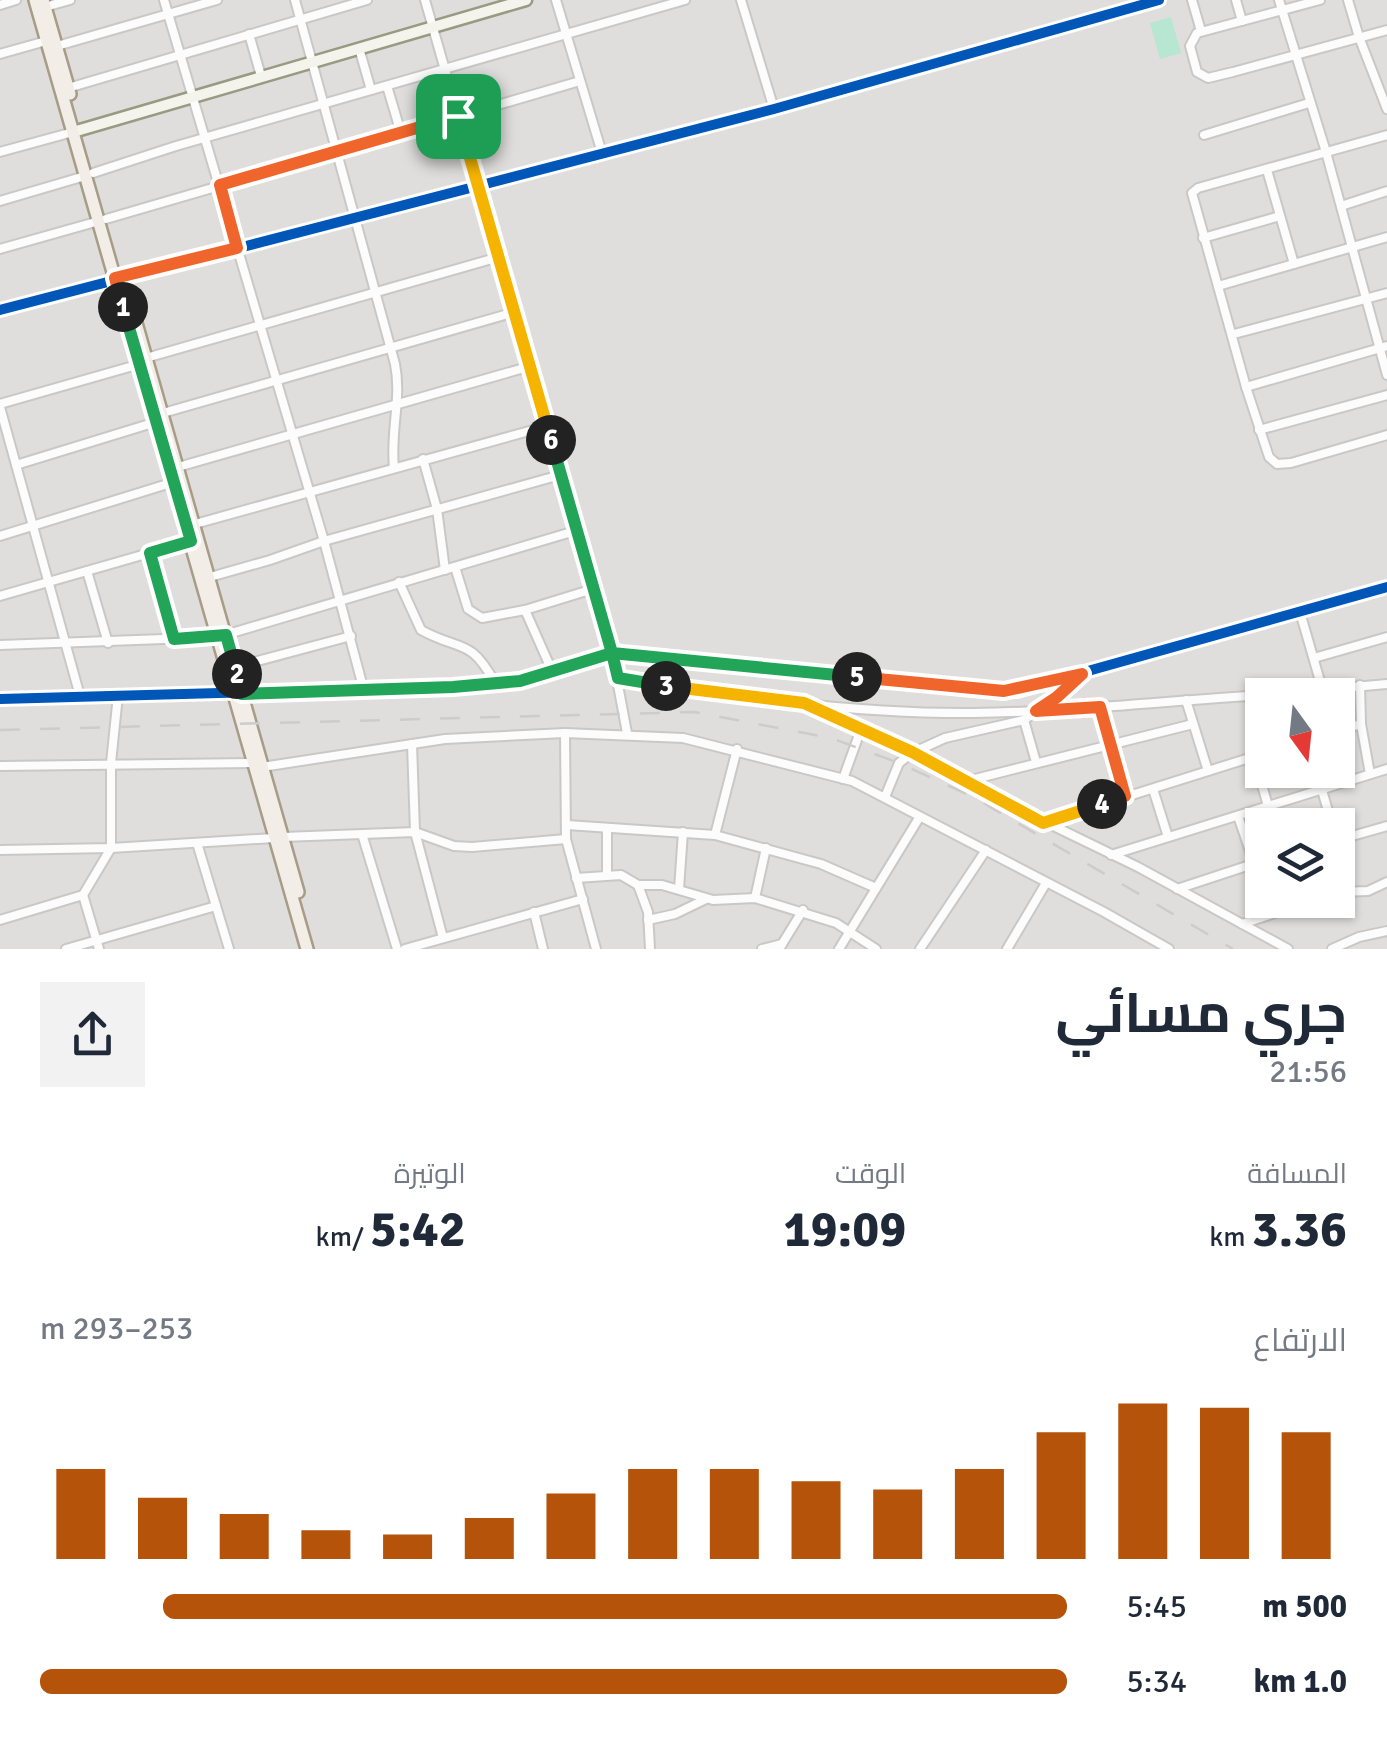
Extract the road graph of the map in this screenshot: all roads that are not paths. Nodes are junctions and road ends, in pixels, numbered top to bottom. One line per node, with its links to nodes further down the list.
1 (16, 0): 19 (street)
2 (70, 0): 18 (street)
3 (164, 0): 21 (street)
4 (217, 0): 21 (street)
5 (295, 0): 22 (street)
6 (367, 0): 22 (street)
7 (425, 0): 24 (street)
8 (526, 0): 24 (street)
9 (556, 0): 28 (street)
10 (686, 0): 28 (street)
11 (741, 0): 47 (street)
12 (1159, 0): 47 (street)
13 (1192, 0): 26 (street)
14 (1236, 0): 23 (street)
15 (1279, 0): 20 (street)
16 (1320, 0): 20 (street)
17 (1348, 0): 29 (street)
18 (41, 2): 30 (main road)
19 (0, 5)
20 (1282, 11): 23 (street); 34 (street)
21 (168, 14): 30 (street); 33 (street)
22 (301, 19): 27 (street); 35 (street)
23 (1242, 21): 26 (street)
24 (432, 27): 31 (street); 37 (street)
25 (1387, 30): 29 (street)
26 (1201, 31): 34 (street)
27 (249, 34): 33 (street); 39 (street)
28 (566, 34): 37 (street); 40 (street)
29 (1359, 38): 34 (street); 38 (street)
30 (51, 44): 32 (street); 42 (main road); 50 (main road)
31 (359, 48): 35 (street); 43 (street)
32 (0, 54)
33 (180, 55): 42 (street); 44 (street)
34 (1296, 56): 46 (street)
35 (313, 61): 39 (street); 45 (street)
36 (1387, 66): 38 (street)
37 (444, 69): 41 (street); 49 (street)
38 (1373, 70): 48 (street)
39 (261, 76): 44 (street)
40 (580, 81): 49 (street); 58 (street)
41 (387, 86): 43 (street); 51 (street)
42 (68, 88): 50 (main road)
43 (371, 90): 45 (street)
44 (191, 96): 50 (street); 54 (street)
45 (325, 103): 54 (street); 55 (street)
46 (1310, 103): 53 (street); 57 (street)
47 (774, 109): 58 (street)
48 (1387, 109)
49 (458, 116): 51 (street); 62 (street)
50 (76, 130): 56 (street); 60 (main road)
51 (400, 133): 55 (street)
52 (1387, 134): 57 (street)
53 (1204, 135)
54 (204, 139): 60 (street); 61 (street)
55 (338, 150): 61 (street); 66 (street)
56 (0, 152)
57 (1326, 152): 59 (street); 65 (street)
58 (602, 153): 62 (street)
59 (1268, 170): 67 (street); 70 (street)
60 (89, 174): 64 (street); 68 (main road)
61 (220, 185): 68 (street); 72 (street)
62 (477, 185): 66 (street); 74 (street)
63 (1387, 191): 65 (street)
64 (0, 200)
65 (1341, 206): 71 (street)
66 (353, 216): 72 (street); 78 (street)
67 (1280, 216): 70 (street); 75 (street)
68 (102, 220): 73 (street); 76 (main road)
69 (1387, 237): 71 (street)
70 (1203, 238): 77 (street)
71 (1353, 247): 75 (street); 80 (street)
72 (237, 248): 76 (street); 83 (street)
73 (0, 249)
74 (498, 258): 78 (street); 82 (street)
75 (1294, 264): 77 (street)
76 (118, 276): 81 (street); 87 (main road)
77 (1218, 286): 84 (street)
78 (374, 293): 83 (street); 86 (street)
79 (1387, 293): 80 (street)
80 (1368, 299): 84 (street); 85 (street)
81 (1, 307)
82 (515, 312): 86 (street); 88 (street)
83 (261, 328): 87 (street); 90 (street)
84 (1234, 334): 91 (street)
85 (1384, 347): 89 (street); 91 (street)
86 (391, 348): 90 (street); 93 (street)
87 (143, 361): 94 (street); 95 (main road)
88 (531, 366): 93 (street); 96 (street)
89 (1387, 375)
90 (275, 381): 95 (street); 98 (street)
91 (1246, 387): 97 (street)
92 (1387, 395): 97 (street)
93 (399, 404): 98 (street); 104 (street)
94 (0, 405): 100 (street)
95 (160, 418): 102 (street); 103 (main road); 106 (main road)
96 (547, 426): 101 (street); 105 (street)
97 (1259, 430): 99 (street)
98 (291, 435): 103 (street); 107 (street)
99 (1387, 435)
100 (4, 437): 102 (street)
101 (422, 459): 104 (street); 108 (street)
102 (16, 465): 110 (street)
103 (178, 467): 109 (main road)
104 (394, 468): 107 (street)
105 (560, 475): 108 (street); 111 (street)
106 (174, 482): 110 (street); 113 (main road)
107 (308, 494): 109 (street); 114 (street)
108 (437, 509): 114 (street); 117 (street)
109 (195, 524): 119 (main road)
110 (32, 526): 112 (street); 120 (street)
111 (575, 531): 116 (street); 123 (street)
112 (0, 536)
113 (191, 541): 115 (street); 128 (main road)
114 (324, 541): 119 (street); 125 (street)
115 (150, 553): 118 (street); 131 (street)
116 (456, 566): 117 (street); 126 (street)
117 (445, 570): 121 (street)
118 (87, 571): 120 (street); 132 (street)
119 (210, 577): 128 (main road)
120 (48, 582): 124 (street); 133 (street)
121 (399, 582): 125 (street); 142 (street)
122 (1387, 587): 127 (street)
123 (593, 588): 126 (street); 135 (street)
124 (0, 596)
125 (342, 598): 128 (street); 129 (street)
126 (525, 610): 138 (street)
127 (1300, 612): 136 (street); 139 (street)
128 (222, 636): 131 (street); 137 (main road); 147 (main road)
129 (351, 636): 137 (street); 146 (street)
130 (1387, 636): 136 (street)
131 (174, 639): 132 (street)
132 (108, 643): 133 (street)
133 (66, 644): 134 (street); 149 (street)
134 (0, 645)
135 (612, 653): 138 (street); 139 (street); 140 (street)
136 (1314, 658): 141 (street)
137 (235, 666): 147 (main road)
138 (553, 673): 142 (street)
139 (1082, 674): 155 (street)
140 (618, 678): 153 (street); 162 (street)
141 (1319, 678)
142 (495, 683): 146 (street)
143 (1360, 684): 144 (street); 145 (street); 158 (street)
144 (1387, 684)
145 (1355, 685)
146 (363, 687): 147 (street)
147 (238, 694): 148 (street); 170 (main road)
148 (118, 695): 149 (street); 169 (street)
149 (80, 696): 151 (street)
150 (1245, 696): 152 (street)
151 (0, 698)
152 (1186, 700): 154 (street); 157 (street)
153 (804, 703): 155 (street); 160 (street)
154 (1100, 707): 155 (street); 164 (street)
155 (1036, 711): 156 (street)
156 (1024, 720): 166 (street); 168 (street)
157 (1193, 724): 164 (street); 173 (street)
158 (1361, 724): 159 (street); 174 (street)
159 (1355, 726)
160 (861, 730): 166 (street); 175 (street)
161 (566, 733): 162 (street); 163 (street); 187 (street)
162 (627, 734): 165 (street)
163 (412, 744): 170 (street); 190 (street)
164 (1110, 747): 168 (street); 180 (street)
165 (736, 749): 175 (street); 195 (street)
166 (912, 752): 176 (street); 181 (street)
167 (1245, 760): 173 (street)
168 (1036, 762): 176 (street)
169 (111, 763): 170 (street); 171 (street); 200 (street)
170 (257, 765): 197 (main road)
171 (0, 766)
172 (1387, 770): 174 (street)
173 (1208, 771): 178 (street)
174 (1370, 774): 179 (street)
175 (843, 778): 181 (street)
176 (963, 782): 186 (street)
177 (1264, 788): 182 (street)
178 (1153, 789): 180 (street); 196 (street)
179 (1322, 790): 182 (street); 183 (street)
180 (1125, 796): 186 (street)
181 (884, 797): 185 (street)
182 (1268, 806): 184 (street)
183 (1327, 808)
184 (1238, 816): 192 (street); 196 (street)
185 (919, 818): 203 (street); 211 (street)
186 (1043, 823): 204 (street)
187 (567, 825): 189 (street); 198 (street)
188 (1387, 826): 194 (street)
189 (607, 828): 191 (street); 206 (street)
190 (415, 832): 193 (street); 198 (street); 228 (street)
191 (682, 832): 195 (street); 212 (street)
192 (1245, 832)
193 (362, 834): 197 (street); 235 (street)
194 (1355, 835)
195 (715, 836): 201 (street)
196 (1168, 837): 204 (street)
197 (278, 838): 199 (street); 233 (main road); 234 (main road)
198 (566, 839): 207 (street)
199 (197, 843): 200 (street); 219 (street)
200 (111, 848): 202 (street); 215 (street)
201 (766, 848): 211 (street); 217 (street)
202 (0, 850)
203 (986, 850): 208 (street); 243 (street)
204 (1110, 855): 213 (street)
205 (1245, 866): 213 (street)
206 (607, 874): 207 (street); 209 (street)
207 (576, 878): 218 (street)
208 (1046, 882): 244 (street); 245 (street)
209 (638, 884): 212 (street); 224 (street)
210 (1386, 885): 214 (street)
211 (876, 888): 226 (street)
212 (678, 889): 216 (street)
213 (1176, 889): 225 (street)
214 (1355, 891)
215 (83, 896): 223 (street); 229 (street)
216 (706, 898): 217 (street); 224 (street)
217 (755, 898): 220 (street)
218 (583, 899): 221 (street); 238 (street)
219 (216, 906): 229 (street); 232 (street)
220 (803, 910): 226 (street); 230 (street)
221 (534, 912): 228 (street); 237 (street)
222 (1260, 918): 225 (street)
223 (0, 920)
224 (648, 920): 239 (street)
225 (1242, 924): 246 (street)
226 (850, 931): 241 (street); 242 (street)
227 (1387, 931): 247 (street)
228 (444, 938): 236 (street)
229 (98, 945): 231 (street)
230 (780, 946): 240 (street)
231 (66, 949)
232 (229, 949)
233 (307, 949)
234 (315, 949)
235 (397, 949)
236 (405, 949)
237 (543, 949)
238 (596, 949)
239 (650, 949)
240 (762, 949)
241 (839, 949)
242 (876, 949)
243 (920, 949)
244 (1007, 949)
245 (1169, 949)
246 (1288, 949)
247 (1332, 949)

